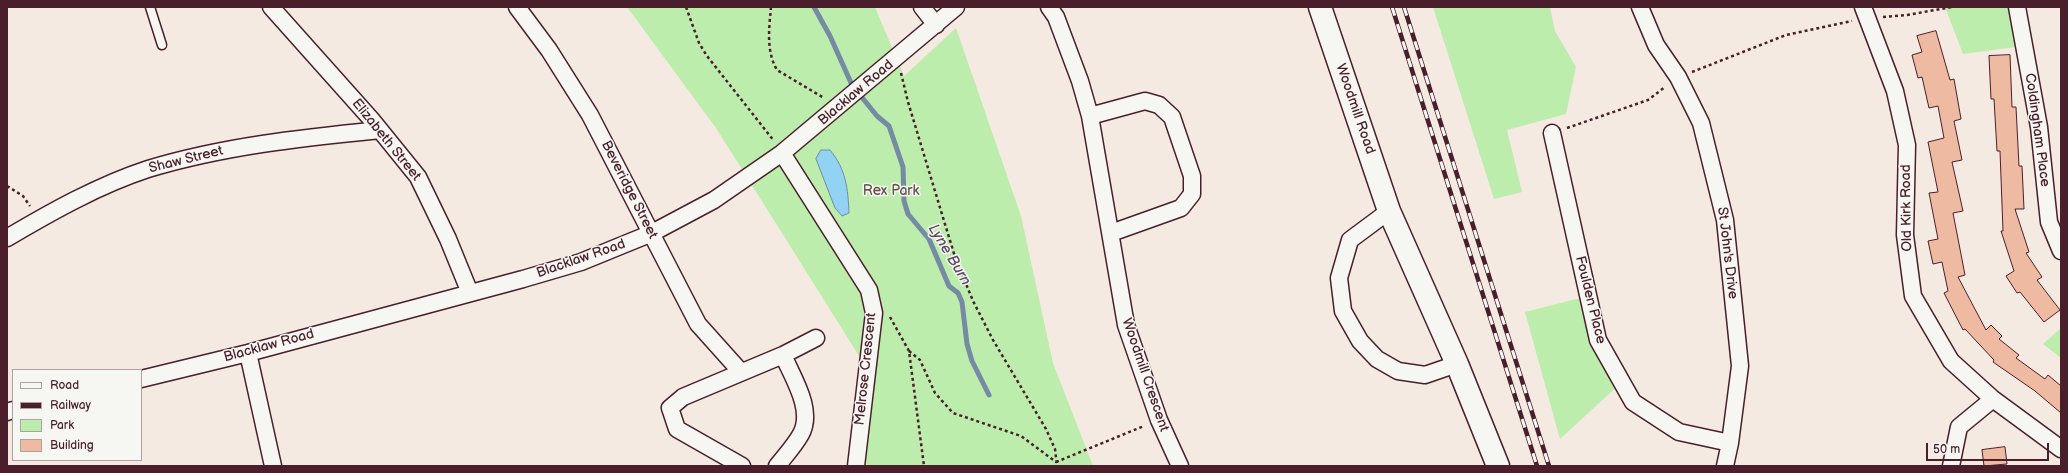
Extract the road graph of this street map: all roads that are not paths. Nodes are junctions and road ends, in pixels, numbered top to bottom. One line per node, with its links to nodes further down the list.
1 (150, 7): 12 (lane)
2 (271, 7): 14 (street, Elizabeth Street)
3 (518, 7): 18 (street, Beveridge Street)
4 (922, 7): 11 (street)
5 (956, 7): 11 (street, Blacklaw Road)
6 (1049, 7): 13 (street, Woodmill Crescent)
7 (1320, 7): 17 (street, Woodmill Road)
8 (1640, 7): 30 (street, St John's Drive)
9 (2017, 7): 21 (street, Coldingham Place)
10 (1865, 12): 29 (street, Old Kirk Road)
11 (936, 25): 16 (street, Blacklaw Road)
12 (162, 45)
13 (1090, 116): 19 (street, Woodmill Crescent); 19 (street)
14 (380, 130): 20 (street, Shaw Street); 22 (street, Elizabeth Street)
15 (1552, 133): 30 (street, Foulden Place)
16 (782, 153): 18 (street, Blacklaw Road); 35 (street, Melrose Crescent)
17 (1389, 211): 26 (street, Woodmill Road); 26 (street)
18 (652, 233): 22 (street, Blacklaw Road); 27 (street, Beveridge Street)
19 (1111, 233): 36 (street, Woodmill Crescent)
20 (7, 238)
21 (2061, 250)
22 (470, 293): 24 (street, Blacklaw Road)
23 (816, 338): 25 (street)
24 (248, 353): 28 (street, Blacklaw Road); 32 (street)
25 (783, 355): 27 (street); 34 (street)
26 (1457, 364): 37 (street, Woodmill Road)
27 (740, 372): 33 (street)
28 (142, 379)
29 (1993, 399): 31 (street, Old Kirk Road); 39 (street)
30 (1730, 443): 38 (street, St John's Drive)
31 (2061, 448)
32 (273, 466)
33 (742, 466)
34 (777, 466)
35 (856, 466)
36 (1180, 466)
37 (1498, 466)
38 (1725, 466)
39 (1951, 466)

